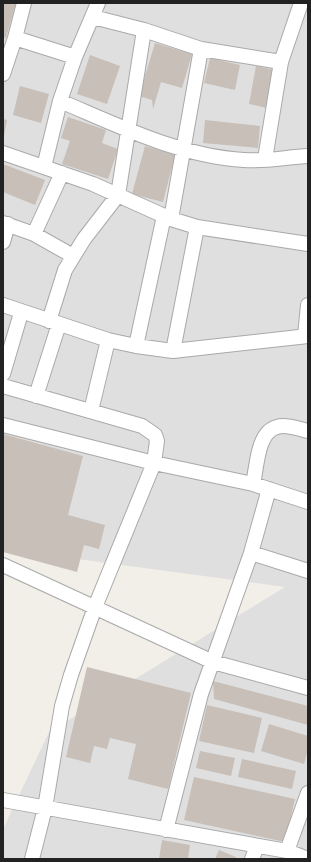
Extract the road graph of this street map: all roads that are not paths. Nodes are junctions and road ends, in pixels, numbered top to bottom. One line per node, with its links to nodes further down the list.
1 (24, 3): 6 (street)
2 (98, 3): 4 (street)
3 (301, 3): 9 (street)
4 (93, 17): 5 (street); 8 (street)
5 (144, 30): 7 (street); 12 (street)
6 (15, 38): 8 (street); 10 (street)
7 (201, 49): 9 (street); 13 (street)
8 (75, 57): 11 (street)
9 (281, 62): 16 (street)
10 (3, 74)
11 (60, 101): 12 (street); 17 (street)
12 (128, 130): 13 (street); 19 (street)
13 (184, 150): 16 (street); 20 (street)
14 (3, 153): 17 (street)
15 (308, 156): 16 (street)
16 (265, 159)
17 (44, 167): 18 (street)
18 (62, 173): 19 (street); 23 (street)
19 (118, 195): 20 (street); 26 (street)
20 (167, 218): 22 (street); 33 (street)
21 (6, 223): 23 (street); 24 (street)
22 (197, 227): 25 (street); 34 (street)
23 (34, 234): 26 (street)
24 (3, 242)
25 (308, 244)
26 (73, 256): 30 (street)
27 (3, 305): 29 (street)
28 (308, 305): 31 (street)
29 (21, 313): 30 (street); 35 (street)
30 (54, 323): 32 (street); 37 (street)
31 (306, 336): 34 (street)
32 (108, 340): 33 (street); 38 (street)
33 (136, 346): 34 (street)
34 (174, 350)
35 (3, 374)
36 (3, 386): 37 (street)
37 (36, 396): 38 (street)
38 (91, 412): 41 (street)
39 (3, 425): 41 (street)
40 (308, 431): 42 (street)
41 (154, 463): 42 (street); 48 (street)
42 (253, 484): 43 (street)
43 (269, 488): 44 (street); 45 (street)
44 (308, 502)
45 (251, 553): 47 (street); 49 (street)
46 (3, 565): 48 (street)
47 (308, 572)
48 (95, 607): 49 (street); 53 (street)
49 (213, 662): 50 (street); 54 (street)
50 (308, 688)
51 (308, 793): 55 (street)
52 (3, 800): 53 (street)
53 (45, 808): 54 (street); 58 (street)
54 (166, 830): 56 (street)
55 (287, 851): 56 (street); 57 (street)
56 (254, 852)
57 (308, 858)
58 (32, 859)

